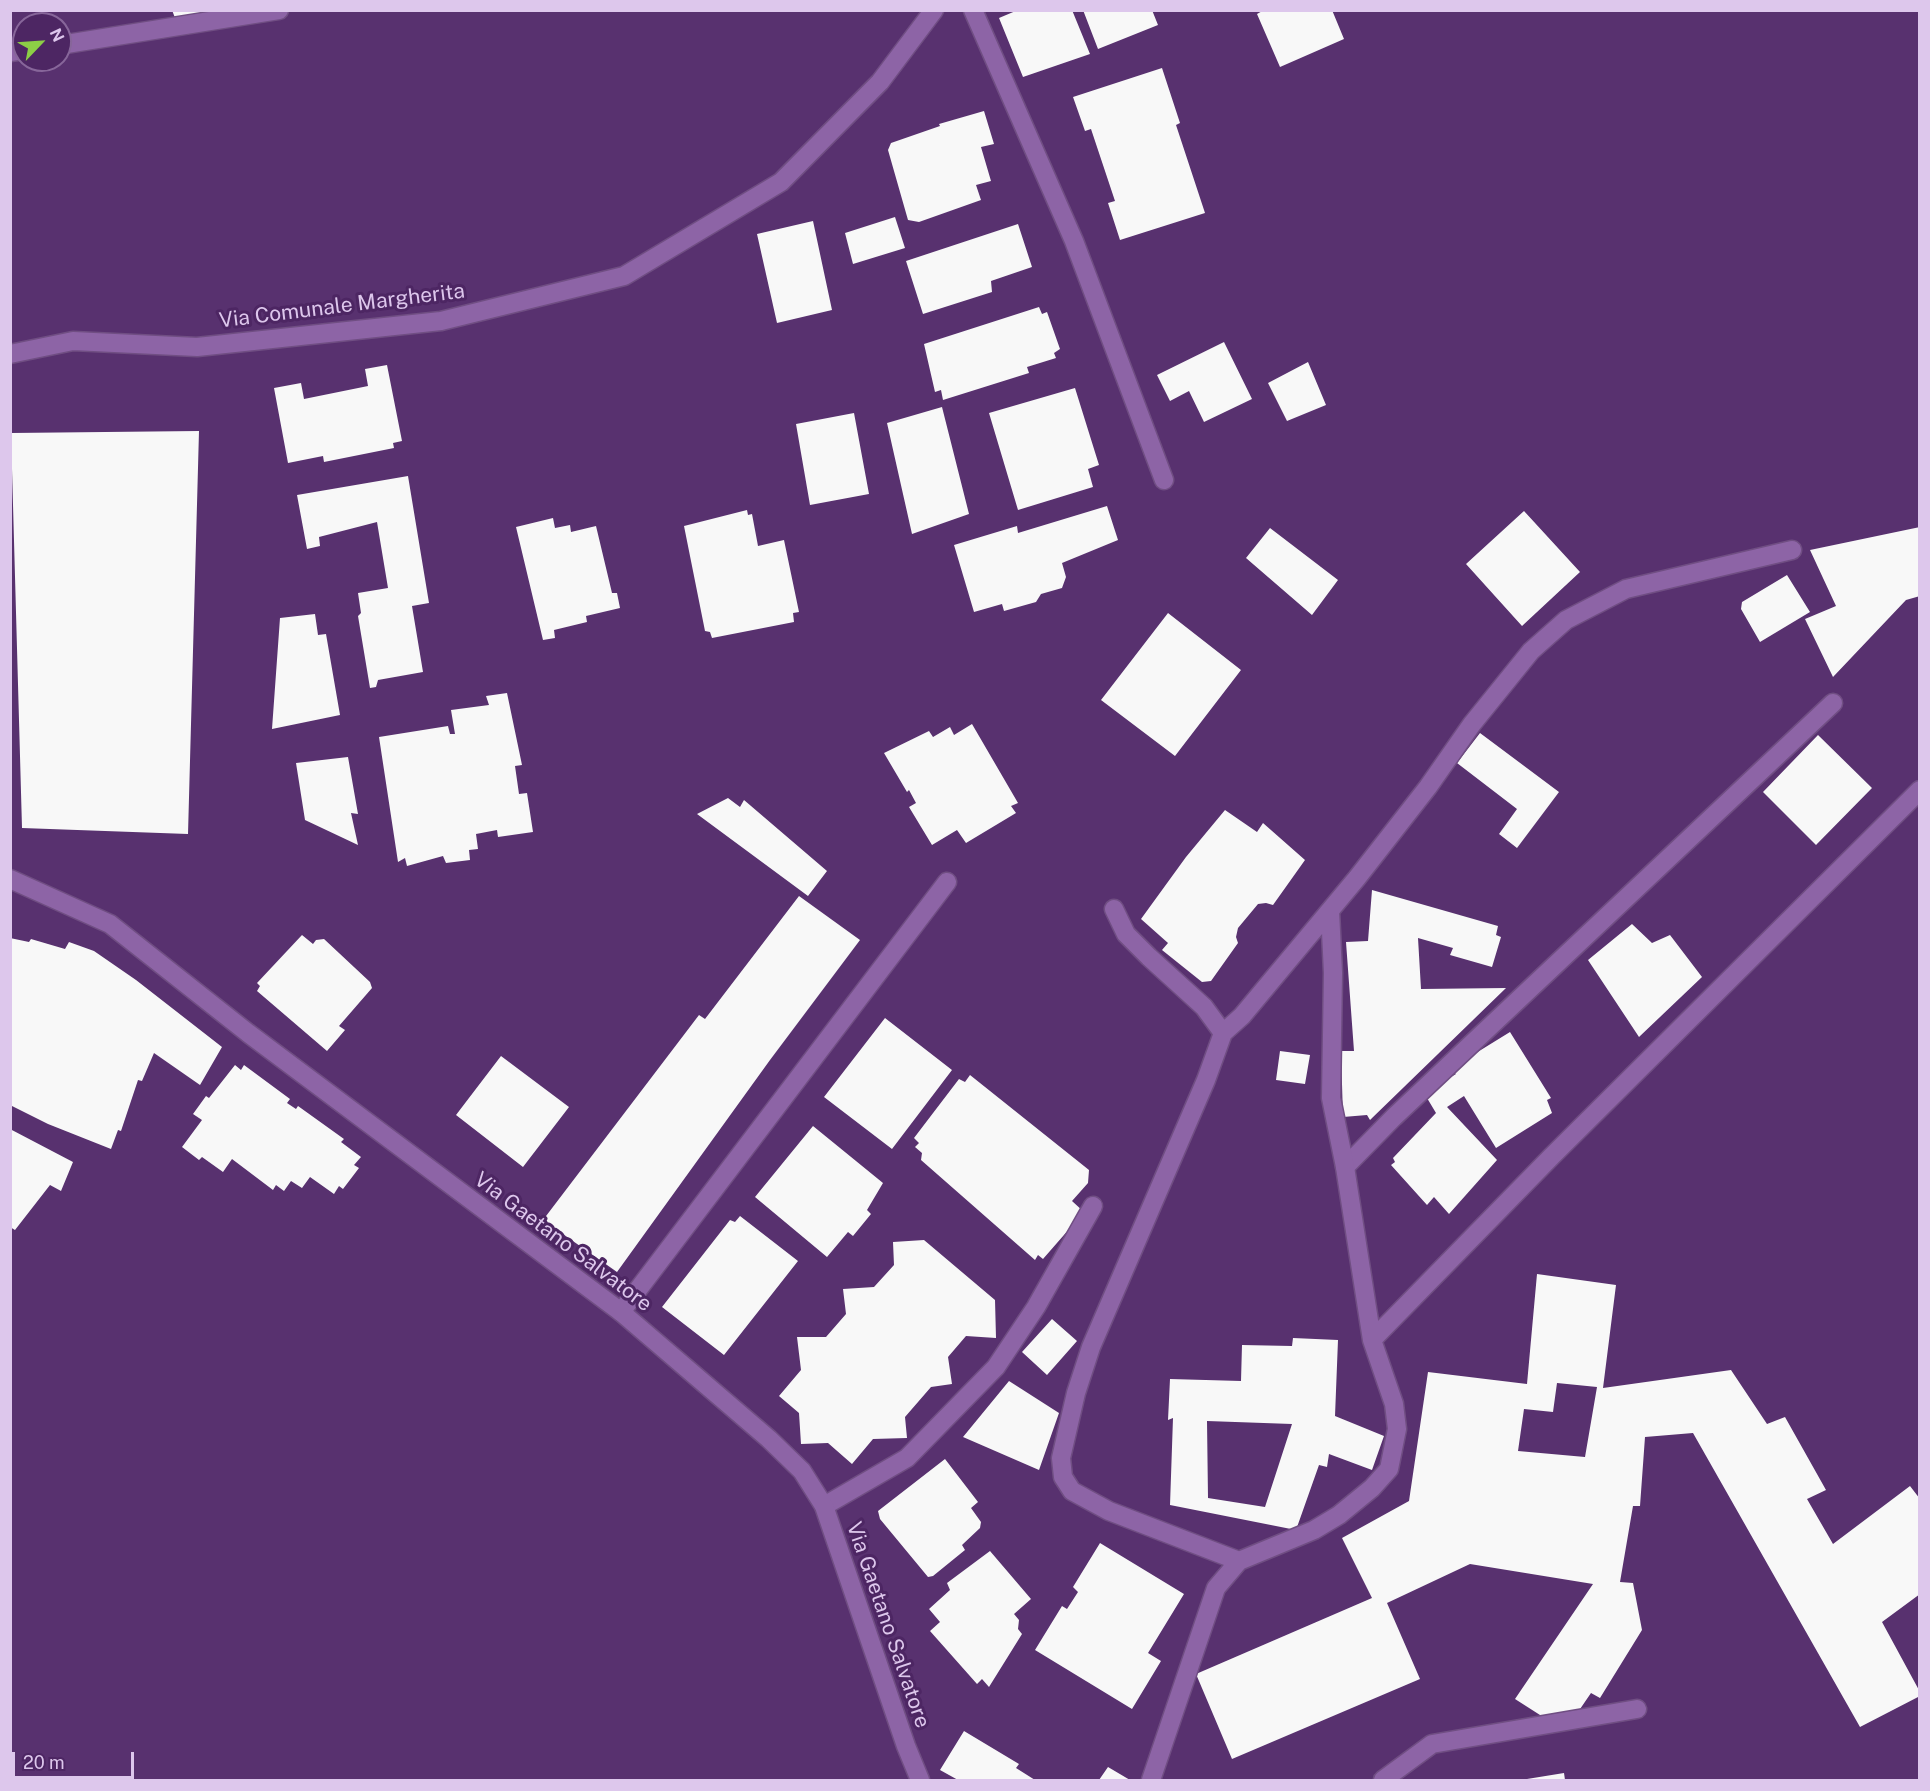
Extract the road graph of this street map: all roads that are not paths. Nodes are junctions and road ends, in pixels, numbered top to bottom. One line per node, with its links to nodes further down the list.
1 (279, 10): 4 (street)
2 (934, 10): 5 (street, Via Comunale Margherita)
3 (973, 10): 6 (street)
4 (72, 43)
5 (10, 354)
6 (1164, 480)
7 (1792, 550): 13 (street)
8 (1833, 703): 15 (street)
9 (1920, 790): 18 (street)
10 (10, 879): 17 (street, Via Gaetano Salvatore)
11 (946, 882): 17 (street)
12 (1114, 909): 14 (street)
13 (1330, 911): 14 (street); 15 (street)
14 (1223, 1033): 20 (street)
15 (1345, 1167): 18 (street)
16 (1093, 1206): 19 (street)
17 (621, 1312): 19 (street, Via Gaetano Salvatore)
18 (1372, 1340): 20 (street)
19 (824, 1506): 22 (street, Via Gaetano Salvatore)
20 (1239, 1561): 23 (street)
21 (1637, 1709): 24 (street)
22 (920, 1780)
23 (1151, 1780)
24 (1383, 1780)

